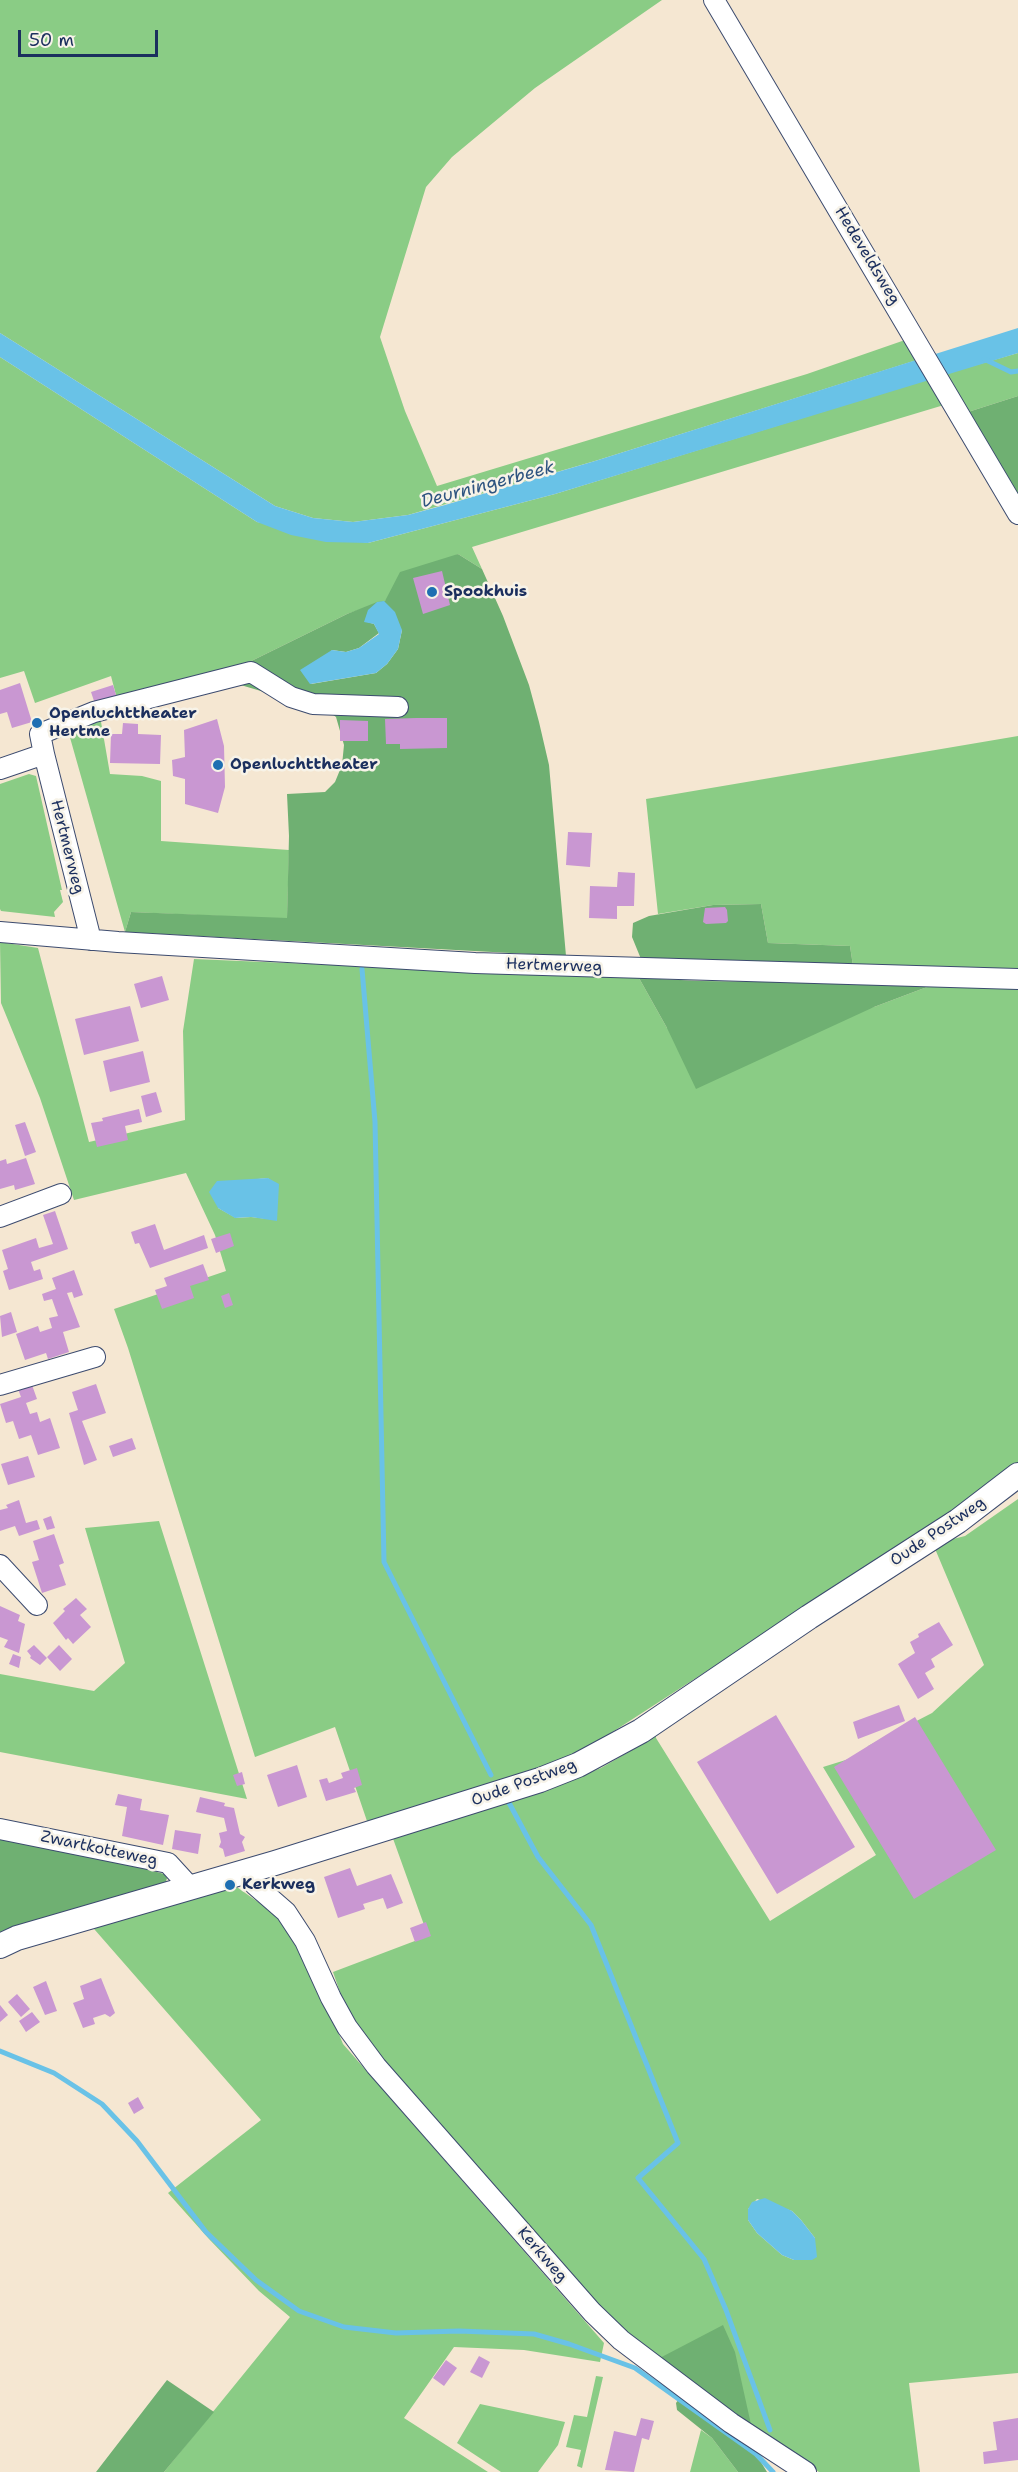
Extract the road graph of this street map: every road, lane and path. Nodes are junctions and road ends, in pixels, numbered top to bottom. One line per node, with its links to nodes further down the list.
1 (714, 0): 2 (street, Hedeveldsweg)
2 (1018, 514)
3 (398, 707): 4 (street, Hertmerweg)
4 (44, 754): 5 (street); 7 (street, Hertmerweg)
5 (0, 769)
6 (0, 932): 7 (street, Hertmerweg)
7 (91, 940): 8 (street, Hertmerweg)
8 (1018, 979)
9 (61, 1194): 10 (street)
10 (0, 1216)
11 (95, 1357): 12 (street)
12 (0, 1385)
13 (1018, 1475): 17 (street, Oude Postweg)
14 (0, 1565): 15 (street)
15 (37, 1605)
16 (0, 1829): 18 (street, Zwartkotteweg)
17 (249, 1870): 18 (street, Oude Postweg); 20 (street, Kerkweg)
18 (189, 1886): 19 (street, Oude Postweg)
19 (0, 1946)
20 (806, 2472)

